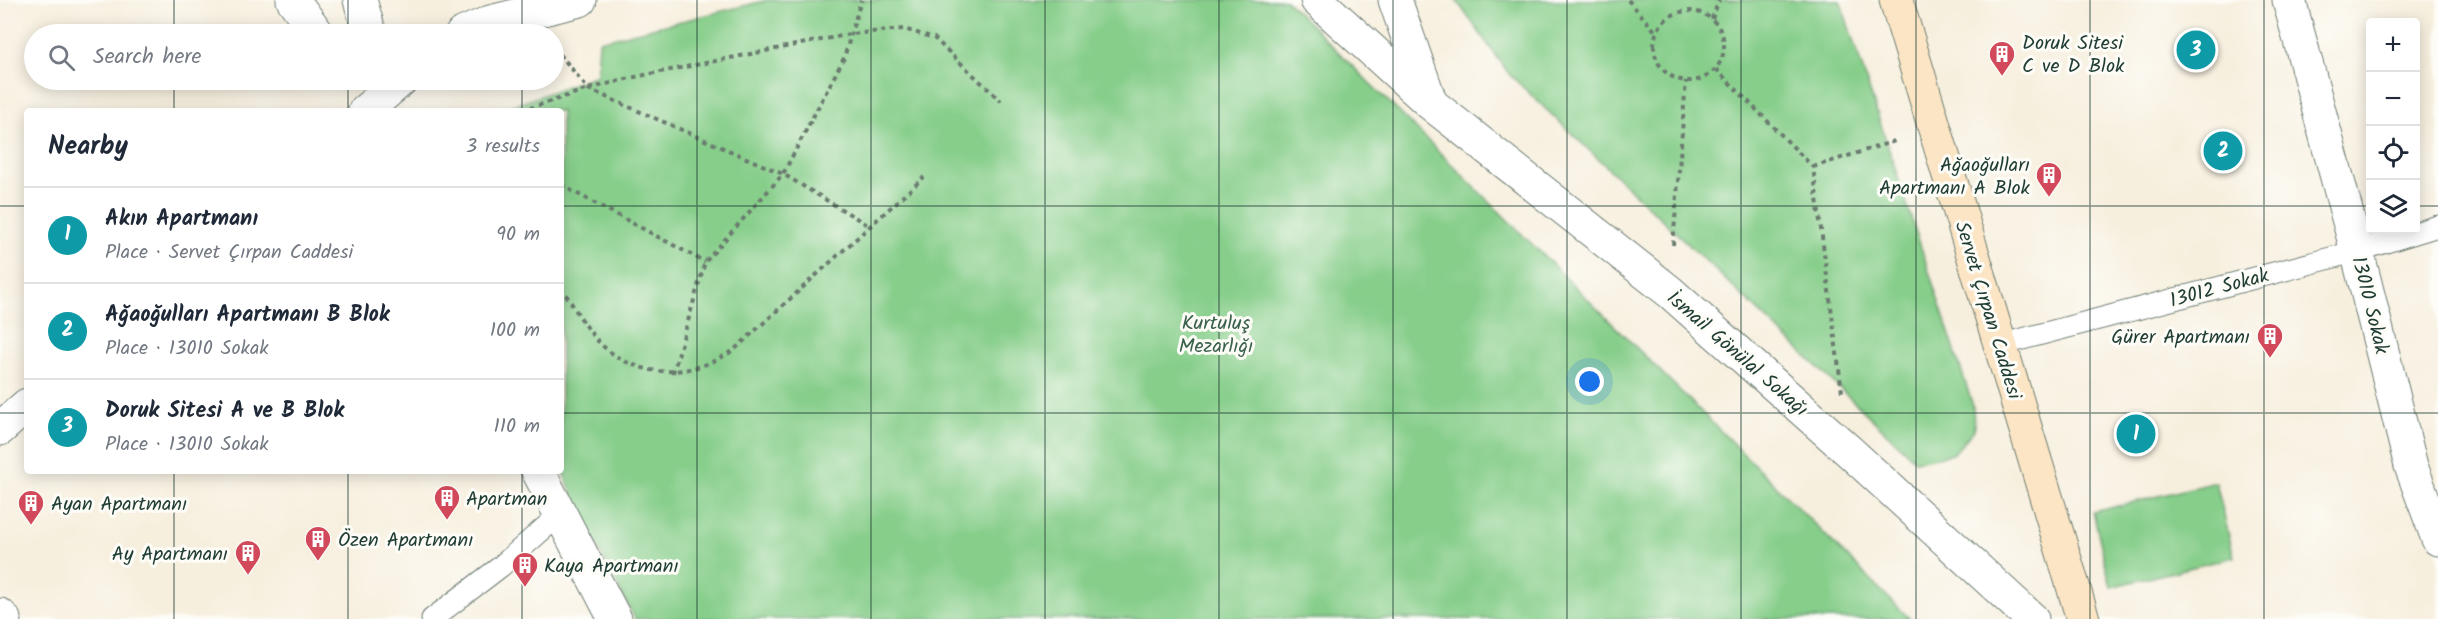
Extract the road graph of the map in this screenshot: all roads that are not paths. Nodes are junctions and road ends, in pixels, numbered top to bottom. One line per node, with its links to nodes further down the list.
1 (293, 0): 8 (street)
2 (360, 0): 9 (street)
3 (580, 0): 10 (street)
4 (1317, 0): 11 (street, İsmail Gönülal Sokağı)
5 (1395, 0): 11 (street)
6 (1896, 0): 14 (main road, Servet Çırpan Caddesi)
7 (2289, 0): 13 (street, 13010 Sokak)
8 (311, 24)
9 (367, 24)
10 (485, 24)
11 (1430, 103): 24 (street, İsmail Gönülal Sokağı)
12 (2438, 226): 13 (lane, 13012 Sokak)
13 (2357, 251): 14 (lane, 13012 Sokak); 19 (street, 13010 Sokak)
14 (2000, 345): 25 (main road, Servet Çırpan Caddesi)
15 (24, 408): 16 (street)
16 (0, 429)
17 (539, 474): 18 (street)
18 (559, 515): 22 (lane); 23 (street)
19 (2438, 539)
20 (0, 615): 21 (street)
21 (4, 619)
22 (432, 619)
23 (615, 619)
24 (2032, 619)
25 (2083, 619)

